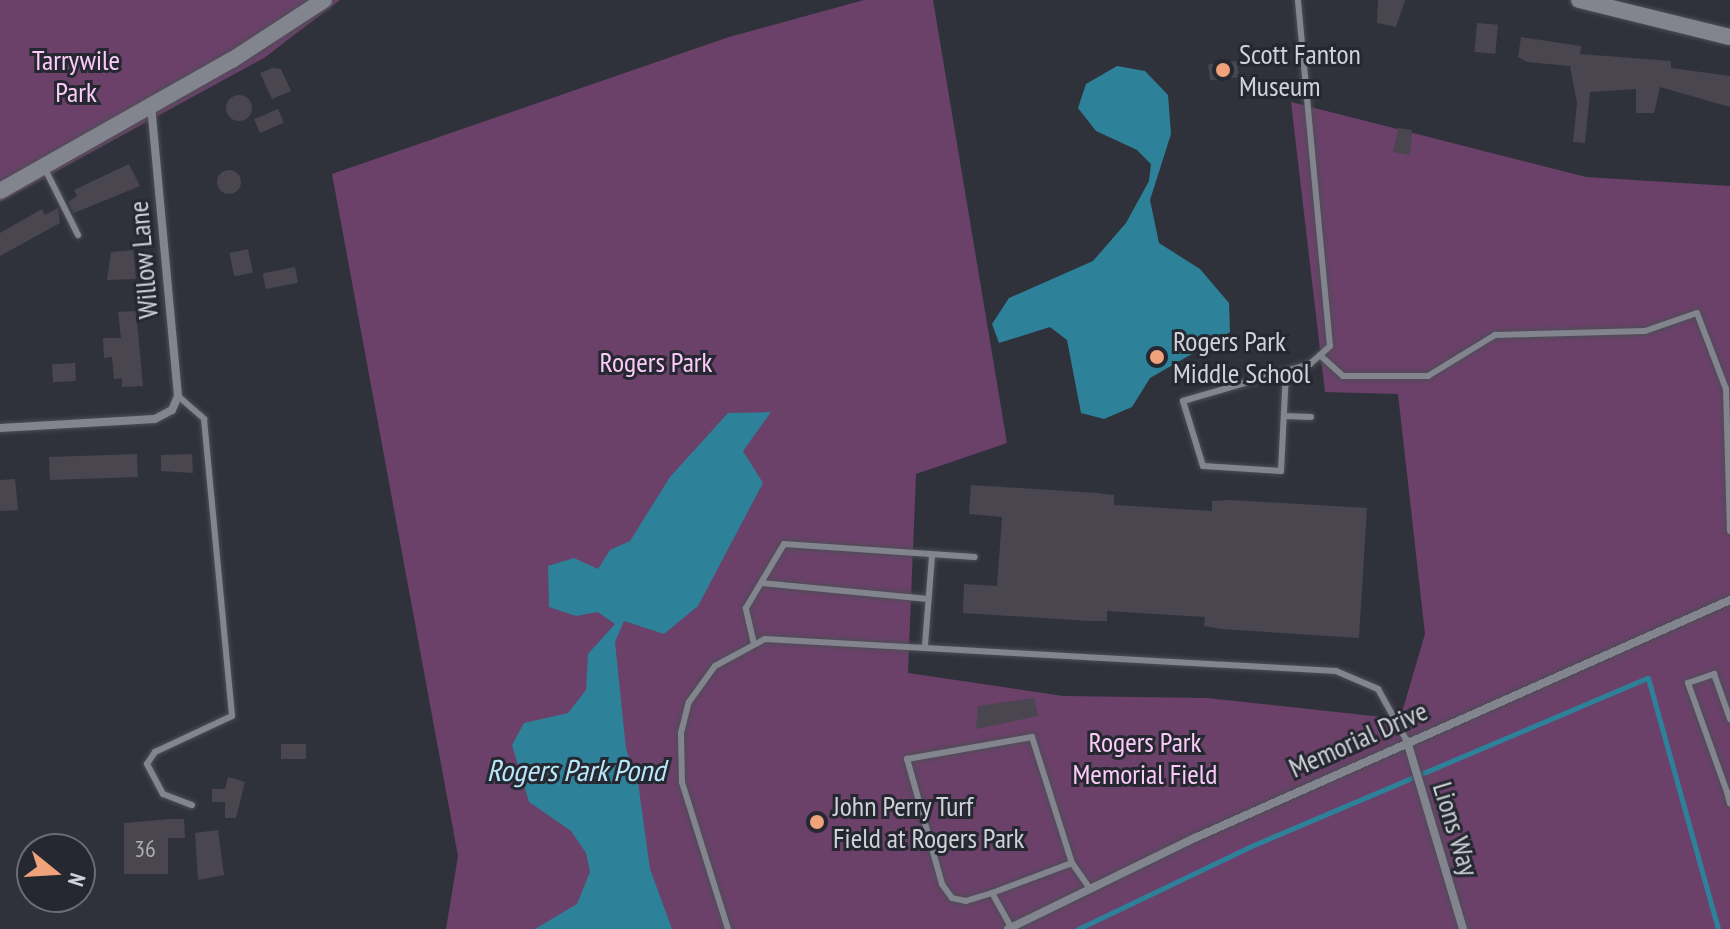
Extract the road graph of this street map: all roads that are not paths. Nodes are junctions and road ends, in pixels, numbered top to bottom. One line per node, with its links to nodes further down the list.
1 (324, 0): 5 (street)
2 (1298, 0): 9 (lane)
3 (1579, 0): 4 (street)
4 (1730, 37)
5 (151, 104): 6 (street); 11 (street, Willow Lane)
6 (43, 166): 7 (street); 8 (lane)
7 (0, 191)
8 (78, 235)
9 (1322, 357): 10 (lane); 15 (lane)
10 (1286, 372): 12 (lane); 12 (lane)
11 (178, 396): 14 (street, Willow Lane); 27 (lane)
12 (1284, 416): 13 (lane)
13 (1311, 417)
14 (0, 428)
15 (1730, 531)
16 (932, 556): 17 (lane); 18 (lane); 19 (lane)
17 (975, 557)
18 (761, 583): 19 (lane); 21 (lane)
19 (928, 599): 22 (lane)
20 (1730, 600): 24 (street, Memorial Drive)
21 (754, 644): 22 (lane); 32 (lane)
22 (925, 645): 24 (lane)
23 (1730, 719): 25 (lane)
24 (1407, 741): 29 (street, Memorial Drive); 33 (street, Lions Way)
25 (1728, 791): 26 (lane)
26 (1730, 804)
27 (192, 805)
28 (1072, 863): 29 (lane); 30 (lane); 30 (lane)
29 (1090, 889): 31 (street, Memorial Drive)
30 (992, 893): 31 (lane)
31 (1010, 928)
32 (728, 929)
33 (1463, 929)

